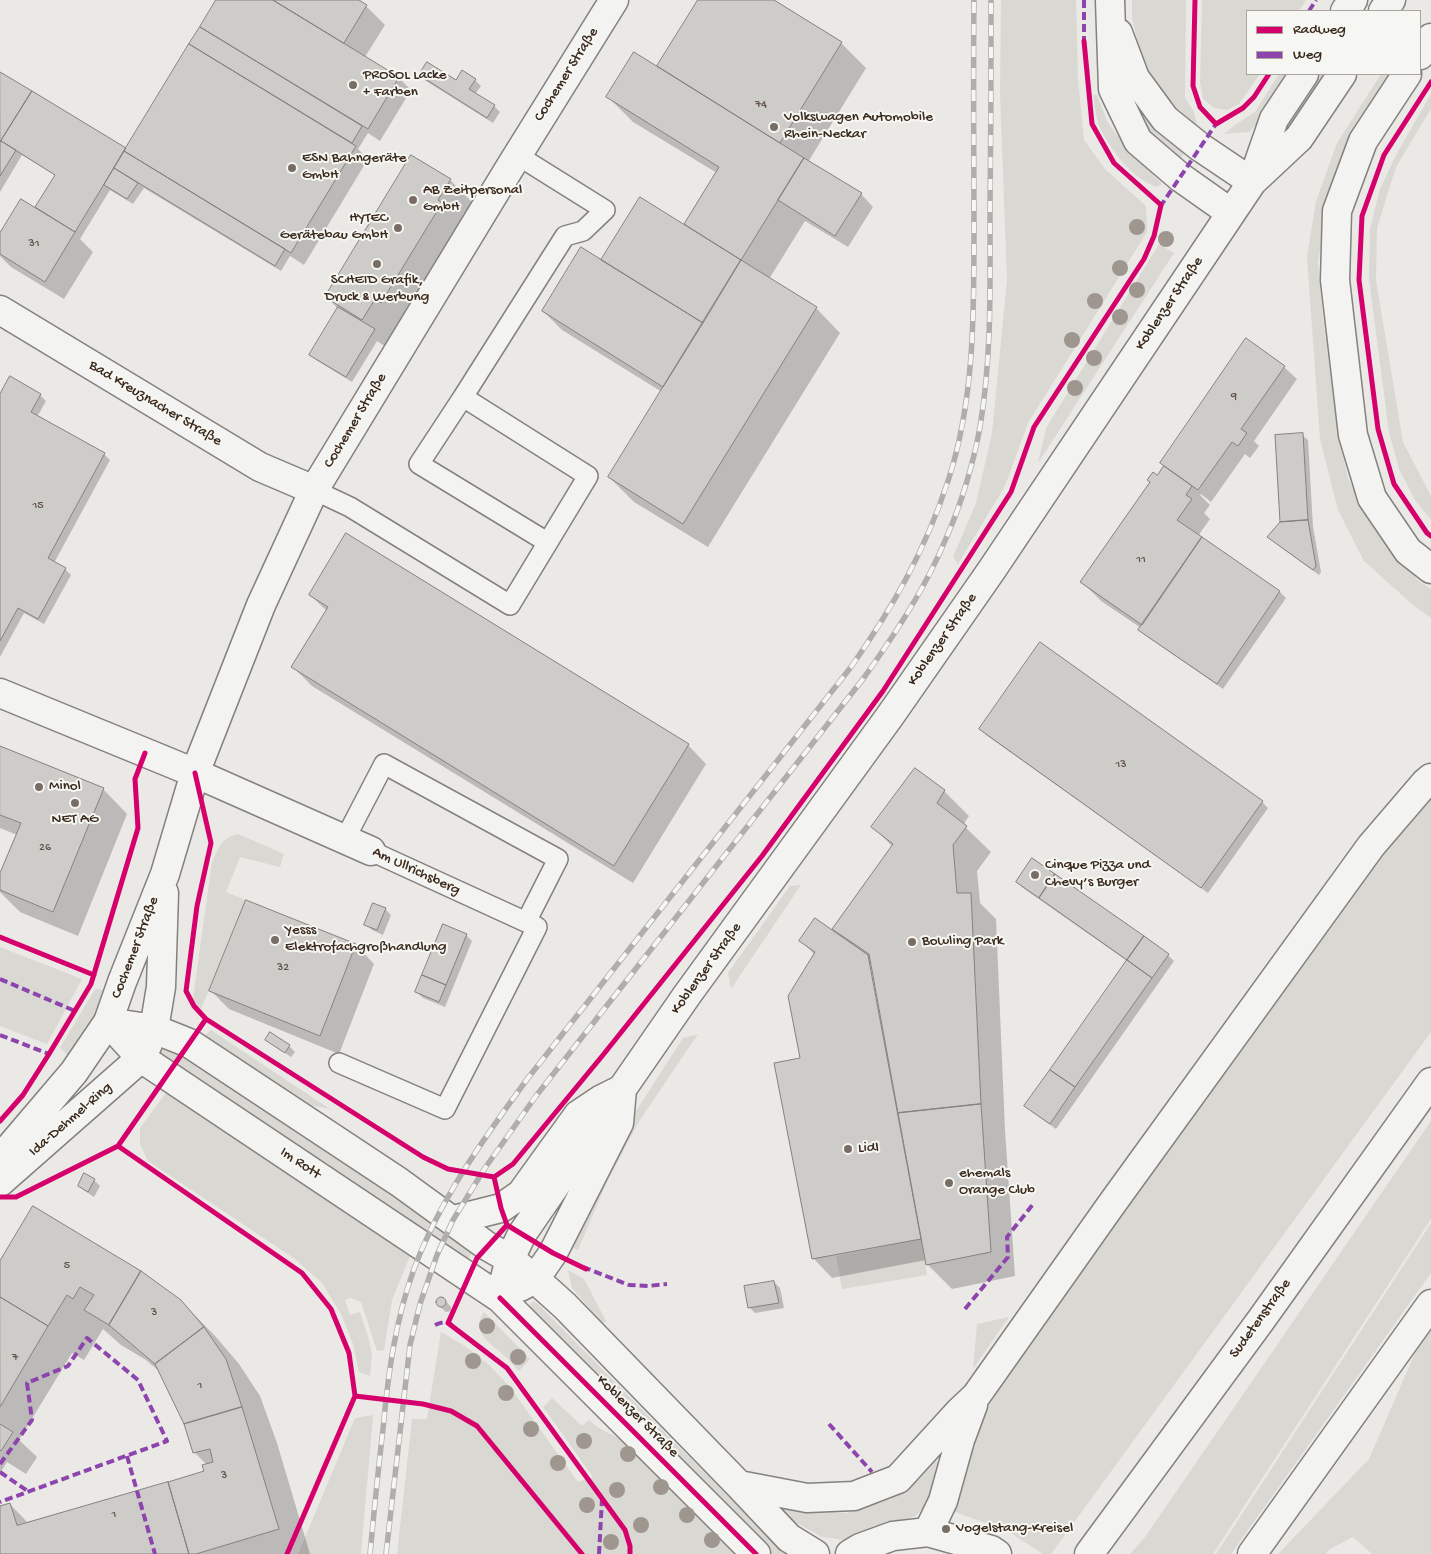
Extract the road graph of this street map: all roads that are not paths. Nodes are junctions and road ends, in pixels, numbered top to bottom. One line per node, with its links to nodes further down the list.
1 (614, 0): 8 (street, Cochemer Straße)
2 (1110, 6): 9 (street); 10 (street)
3 (1431, 38): 4 (street)
4 (1421, 53)
5 (1303, 75): 9 (street, Koblenzer Straße)
6 (1341, 75): 9 (street, Koblenzer Straße)
7 (1406, 75): 15 (street)
8 (517, 155): 12 (lane); 13 (street, Cochemer Straße)
9 (1252, 182): 10 (street, Koblenzer Straße)
10 (1231, 213): 28 (street, Koblenzer Straße)
11 (0, 310): 13 (street, Bad Kreuznacher Straße)
12 (462, 397): 14 (lane); 14 (lane)
13 (314, 490): 14 (lane); 17 (street, Cochemer Straße)
14 (547, 542)
15 (1431, 569)
16 (0, 693): 17 (street, Am Ullrichsberg)
17 (195, 774): 19 (street, Am Ullrichsberg); 21 (street, Cochemer Straße)
18 (1431, 778): 36 (street)
19 (345, 839): 20 (street, Am Ullrichsberg); 22 (lane)
20 (371, 851): 22 (lane, Am Ullrichsberg)
21 (164, 874): 23 (street, Cochemer Straße); 24 (street, Cochemer Straße)
22 (526, 922): 26 (lane)
23 (108, 1022): 24 (street); 25 (street, Im Rott); 29 (street, Ida-Dehmel-Ring)
24 (154, 1029): 25 (street, Cochemer Straße); 31 (street)
25 (141, 1058): 30 (street, Ida-Dehmel-Ring); 34 (street, Im Rott)
26 (339, 1063)
27 (1431, 1082): 43 (street, Sudetenstraße)
28 (612, 1094): 31 (street, Koblenzer Straße); 32 (street, Koblenzer Straße); 33 (street, Koblenzer Straße)
29 (0, 1159)
30 (0, 1182)
31 (453, 1220): 32 (street)
32 (510, 1259): 33 (street, Koblenzer Straße); 34 (street, Koblenzer Straße)
33 (534, 1279): 34 (street, Koblenzer Straße); 37 (street, Koblenzer Straße)
34 (500, 1298): 39 (street, Koblenzer Straße)
35 (1431, 1304): 44 (street)
36 (976, 1396): 37 (street); 38 (street)
37 (739, 1485): 40 (street, Koblenzer Straße)
38 (928, 1532): 41 (street); 42 (street)
39 (756, 1554)
40 (815, 1554)
41 (850, 1554)
42 (997, 1554)
43 (1089, 1554)
44 (1252, 1554)

